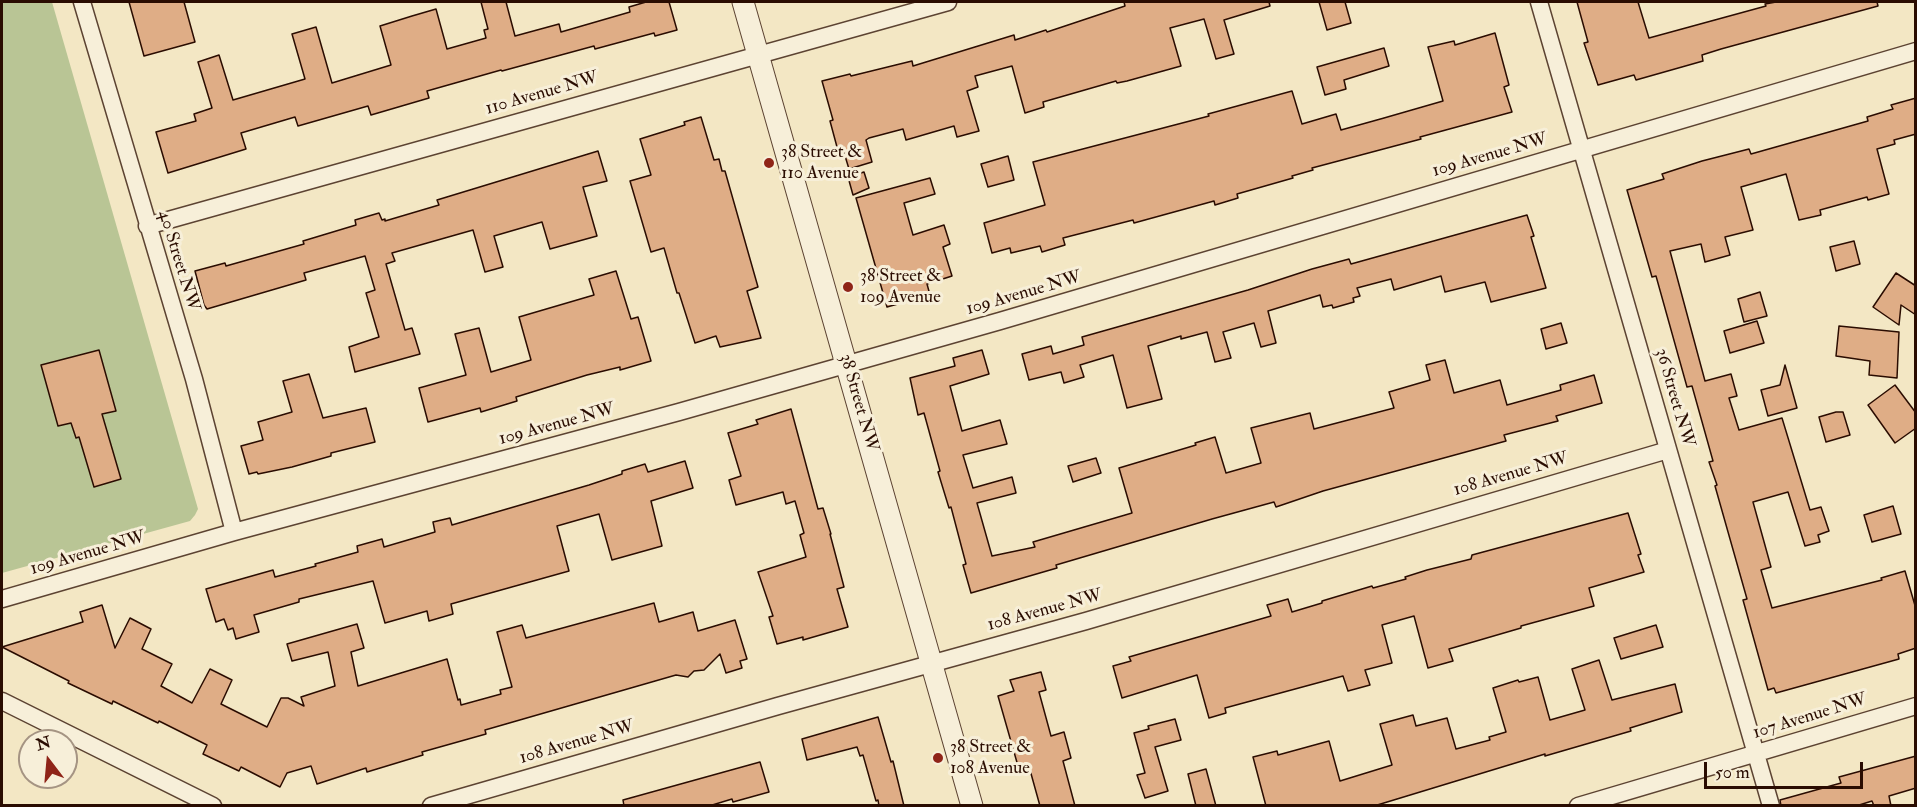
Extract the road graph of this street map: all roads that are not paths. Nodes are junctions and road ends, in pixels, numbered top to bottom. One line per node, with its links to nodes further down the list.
1 (82, 2): 8 (street, 40 Street NW)
2 (743, 2): 6 (street, 38 Street NW)
3 (948, 2): 6 (street, 110 Avenue NW)
4 (1539, 2): 7 (street, 36 Street NW)
5 (1916, 51): 7 (street, 109 Avenue NW)
6 (758, 53): 8 (street, 110 Avenue NW); 9 (street, 38 Street NW)
7 (1582, 149): 9 (street, 109 Avenue NW); 10 (street, 36 Street NW)
8 (147, 226): 11 (street, 40 Street NW)
9 (847, 364): 11 (street, 109 Avenue NW); 13 (street, 38 Street NW)
10 (1668, 450): 13 (street, 108 Avenue NW); 16 (street, 36 Street NW)
11 (234, 532): 12 (street, 109 Avenue NW)
12 (2, 599)
13 (931, 663): 18 (street, 108 Avenue NW); 19 (street, 38 Street NW)
14 (2, 701): 17 (street)
15 (1916, 706): 16 (street, 107 Avenue NW)
16 (1756, 753): 20 (street, 107 Avenue NW); 21 (street, 36 Street NW)
17 (213, 806)
18 (431, 806)
19 (972, 806)
20 (1578, 806)
21 (1771, 806)

